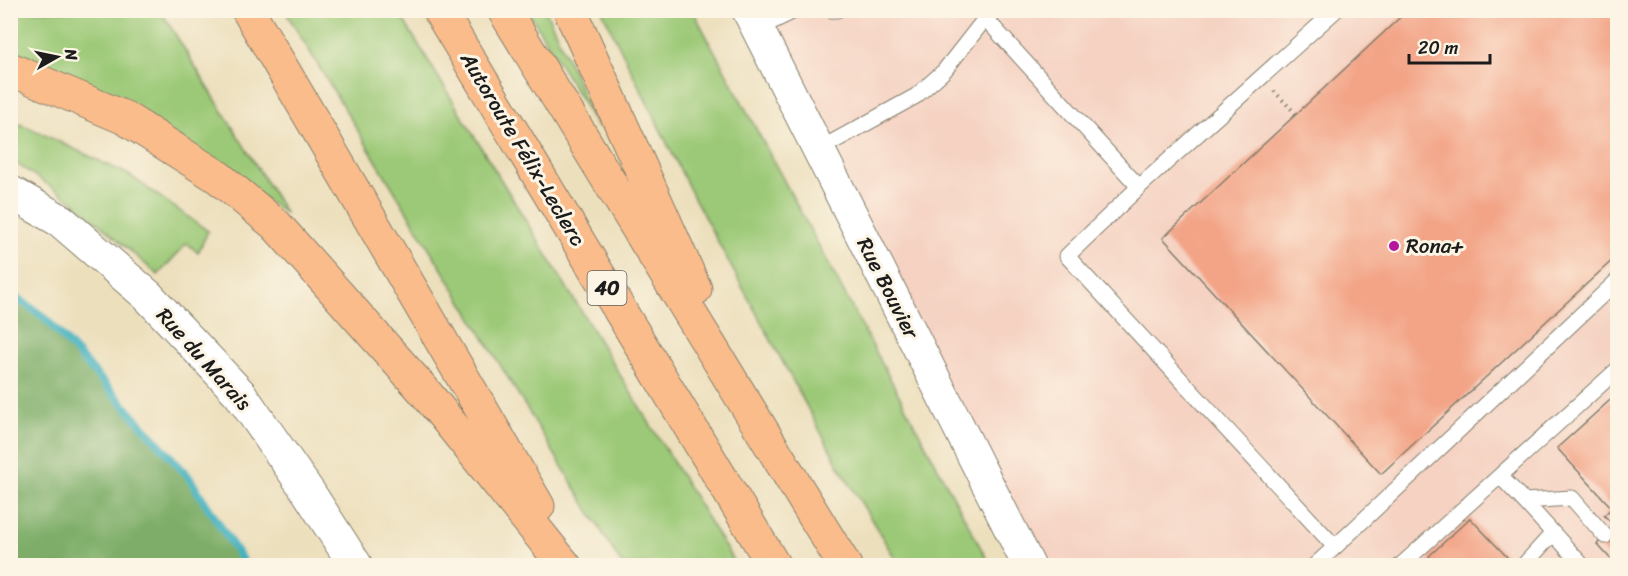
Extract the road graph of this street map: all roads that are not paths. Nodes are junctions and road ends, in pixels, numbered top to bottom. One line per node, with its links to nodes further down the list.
1 (247, 10): 25 (highway)
2 (439, 10): 26 (highway, Autoroute Félix-Leclerc / 40)
3 (504, 10): 17 (highway)
4 (570, 10): 17 (highway)
5 (796, 10): 10 (lane)
6 (830, 10): 7 (lane)
7 (837, 10)
8 (1336, 10): 13 (lane)
9 (988, 14): 12 (lane); 13 (lane)
10 (752, 20): 12 (street, Rue Bouvier)
11 (10, 69): 24 (highway)
12 (818, 150): 28 (street, Rue Bouvier)
13 (1139, 187): 22 (lane)
14 (10, 192): 23 (street, Rue du Marais)
15 (1617, 280): 22 (lane)
16 (1617, 369): 18 (lane)
17 (749, 411): 27 (highway)
18 (1500, 476): 19 (lane); 30 (lane)
19 (1524, 501): 20 (lane); 21 (lane)
20 (1553, 533): 31 (lane); 32 (lane)
21 (1605, 536)
22 (1335, 548): 29 (lane)
23 (356, 566)
24 (565, 566)
25 (573, 566)
26 (774, 566)
27 (845, 566)
28 (1029, 566)
29 (1314, 566)
30 (1401, 566)
31 (1523, 566)
32 (1583, 566)

